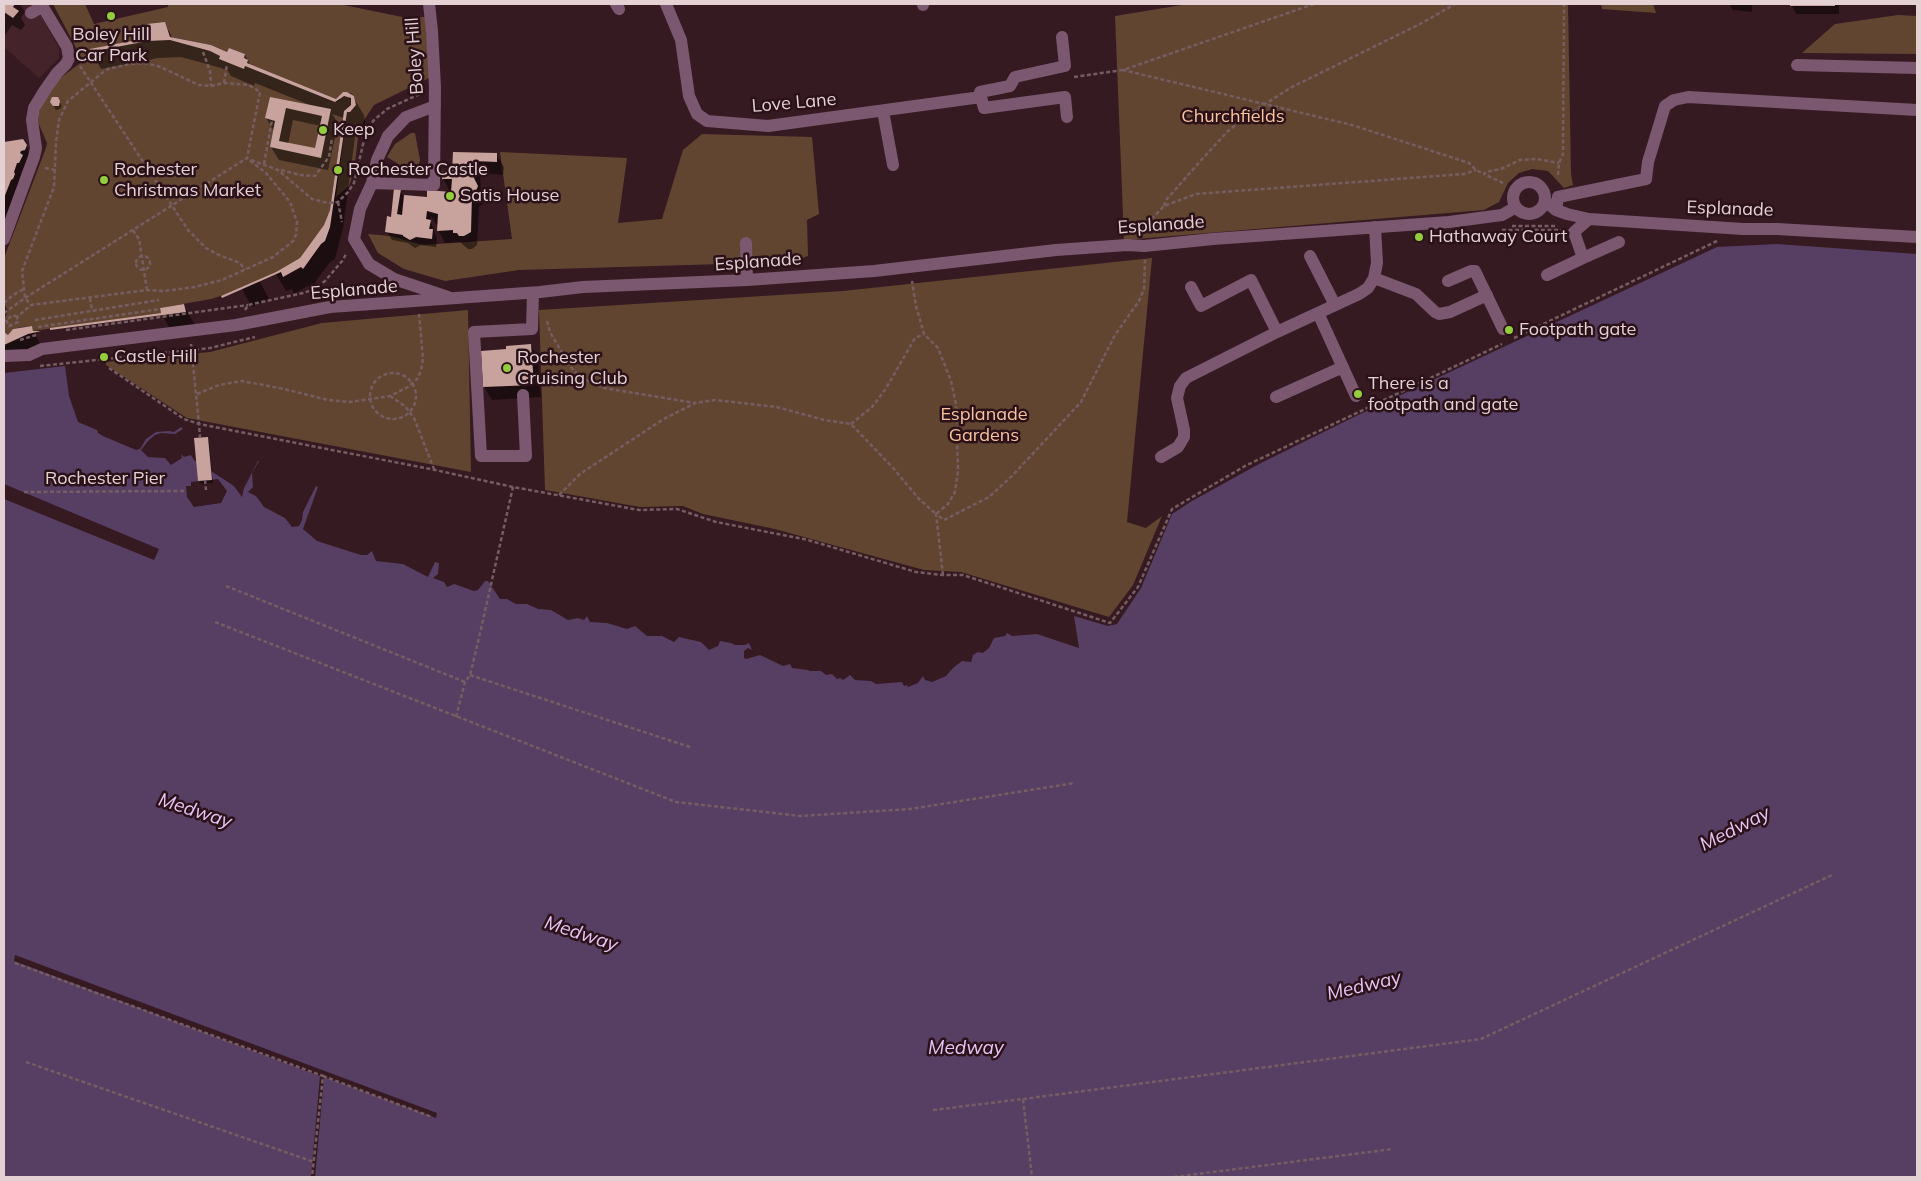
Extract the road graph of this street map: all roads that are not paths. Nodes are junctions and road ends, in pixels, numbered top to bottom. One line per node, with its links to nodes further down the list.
1 (428, 4): 9 (street, Boley Hill)
2 (666, 4): 11 (street, Love Lane)
3 (42, 5): 4 (street); 21 (street)
4 (31, 12)
5 (1062, 36): 8 (street, Love Lane)
6 (1797, 65): 7 (street)
7 (1917, 68)
8 (981, 97): 11 (street, Love Lane); 12 (street)
9 (435, 106): 14 (street); 14 (street, Boley Hill)
10 (1917, 110): 17 (street)
11 (883, 111): 13 (street)
12 (1067, 117)
13 (893, 165)
14 (372, 183): 33 (street)
15 (1545, 201): 16 (street); 16 (street, Esplanade); 17 (street, Esplanade)
16 (1516, 207): 19 (street, Esplanade)
17 (1556, 210): 18 (street, Esplanade)
18 (1589, 219): 20 (street, Esplanade); 25 (street)
19 (1375, 227): 27 (street); 28 (street, Esplanade)
20 (1917, 236)
21 (4, 239)
22 (1619, 242): 25 (street)
23 (746, 243): 28 (street)
24 (1310, 256): 34 (street)
25 (1584, 258): 26 (street)
26 (1547, 275)
27 (1374, 278): 31 (street); 34 (street)
28 (747, 280): 32 (street, Esplanade)
29 (1448, 281): 31 (street)
30 (1191, 288): 37 (street)
31 (1487, 295): 36 (street)
32 (533, 298): 33 (street, Esplanade); 40 (street)
33 (454, 299): 38 (street, Esplanade)
34 (1335, 305): 35 (street)
35 (1318, 312): 37 (street); 39 (street)
36 (1503, 328)
37 (1276, 332): 43 (street)
38 (4, 356)
39 (1342, 367): 41 (street); 42 (street)
40 (523, 395)
41 (1356, 396)
42 (1276, 397)
43 (1162, 457)

